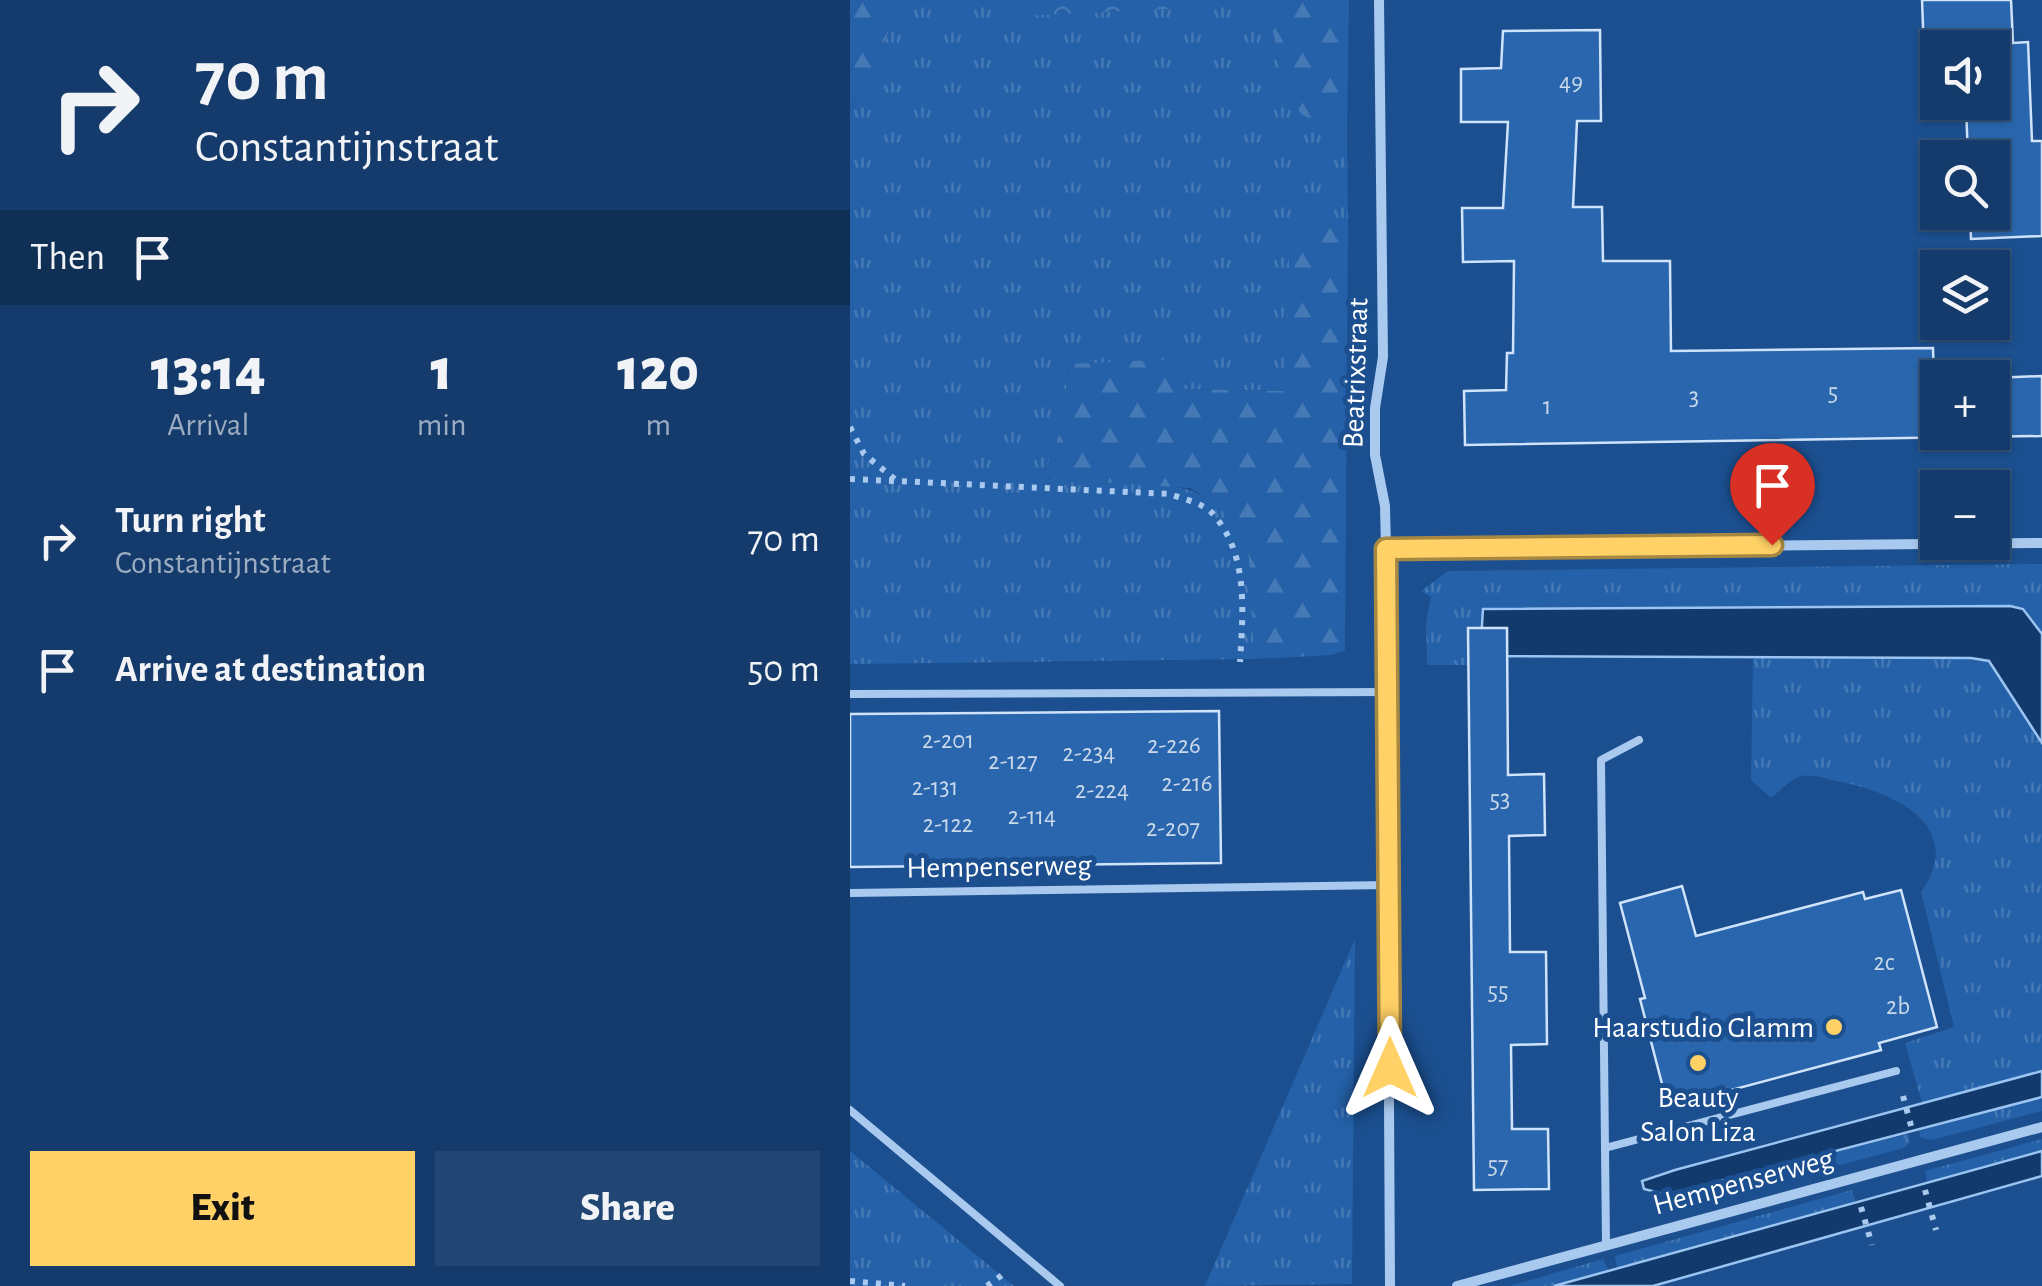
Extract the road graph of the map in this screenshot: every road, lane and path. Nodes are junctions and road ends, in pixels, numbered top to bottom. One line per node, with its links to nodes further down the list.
1 (1379, 0): 6 (street, Beatrixstraat)
2 (850, 427): 4 (path)
3 (850, 479): 4 (path)
4 (897, 481): 7 (path)
5 (2042, 543): 6 (street)
6 (1386, 549): 8 (street, Beatrixstraat)
7 (1240, 667)
8 (1388, 692): 9 (lane); 11 (street, Beatrixstraat)
9 (850, 694)
10 (1639, 740): 18 (lane)
11 (1389, 885): 12 (lane, Hempenserweg); 27 (street, Beatrixstraat)
12 (850, 894)
13 (1896, 1071): 18 (lane)
14 (1904, 1101): 17 (path)
15 (850, 1110): 26 (lane)
16 (2042, 1126): 22 (street, Hempenserweg)
17 (1915, 1140)
18 (1605, 1148): 22 (lane)
19 (1922, 1177): 21 (path)
20 (1868, 1230): 23 (path)
21 (1936, 1230)
22 (1606, 1245): 28 (street, Hempenserweg)
23 (1872, 1246)
24 (850, 1282): 25 (path)
25 (905, 1286)
26 (1060, 1286)
27 (1390, 1286)
28 (1457, 1286)

